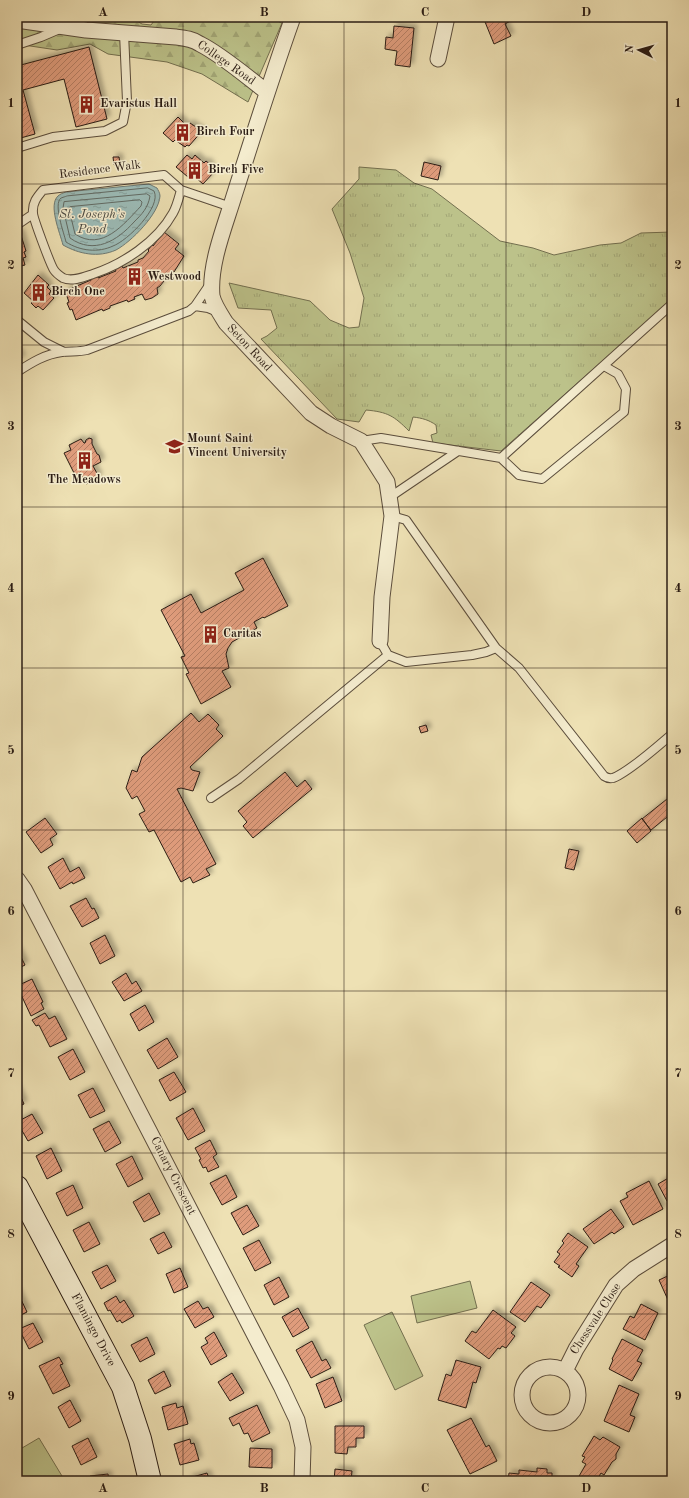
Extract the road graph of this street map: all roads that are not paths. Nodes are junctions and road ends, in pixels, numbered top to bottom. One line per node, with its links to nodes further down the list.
1 (293, 17): 8 (street, Seton Road)
2 (447, 17): 7 (street)
3 (17, 20): 4 (street, College Road)
4 (64, 27): 5 (street, College Road); 6 (lane)
5 (124, 33): 8 (street, College Road); 9 (lane)
6 (17, 45)
7 (438, 59)
8 (267, 92): 11 (street, Seton Road)
9 (17, 148)
10 (181, 190): 11 (lane, Residence Walk); 12 (lane, Residence Walk); 12 (lane)
11 (231, 207): 14 (street, Seton Road)
12 (33, 214): 13 (lane)
13 (17, 225)
14 (212, 279): 16 (lane); 17 (street, Seton Road)
15 (672, 304): 20 (lane)
16 (195, 306): 17 (lane); 19 (lane)
17 (219, 313): 22 (street, Seton Road)
18 (17, 320): 19 (lane)
19 (64, 352): 21 (lane)
20 (604, 366): 24 (lane); 24 (lane)
21 (17, 372)
22 (361, 441): 23 (lane); 25 (street)
23 (458, 452): 24 (lane); 25 (lane)
24 (501, 458)
25 (390, 497): 26 (street)
26 (392, 516): 27 (street); 28 (lane)
27 (380, 641): 29 (lane)
28 (496, 648): 29 (lane); 30 (lane)
29 (388, 655): 31 (lane)
30 (672, 734)
31 (212, 798)
32 (17, 879): 37 (street, Canary Crescent)
33 (17, 1187): 36 (street, Flamingo Drive)
34 (672, 1245): 35 (street, Chessvale Close)
35 (565, 1371)
36 (150, 1481)
37 (302, 1481)

